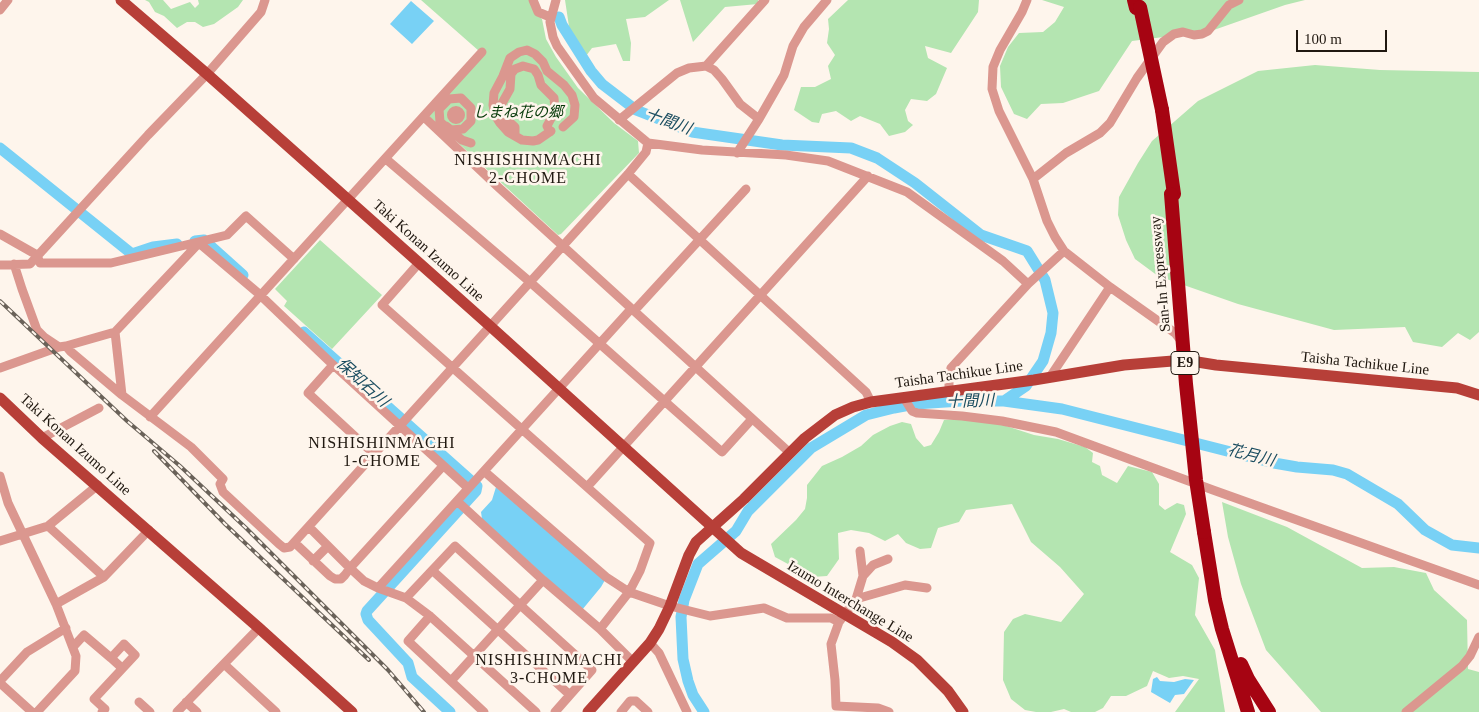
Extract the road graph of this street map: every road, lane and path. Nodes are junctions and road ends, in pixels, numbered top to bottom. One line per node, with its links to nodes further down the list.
1 (8, 0): 11 (street)
2 (122, 0): 15 (main road, Taki Konan Izumo Line)
3 (265, 0): 15 (street)
4 (533, 0): 12 (street)
5 (556, 0): 12 (street)
6 (765, 0): 14 (street)
7 (827, 0): 19 (street)
8 (1027, 0): 29 (street)
9 (1239, 0): 29 (street)
10 (1137, 4): 111 (highway, San-In Expressway / E9, bridge)
11 (0, 10)
12 (550, 17): 20 (street)
13 (482, 52): 18 (street)
14 (706, 66): 19 (street); 20 (street)
15 (207, 74): 31 (main road, Taki Konan Izumo Line); 37 (street)
16 (457, 114): 16 (street); 17 (street); 23 (street)
17 (476, 114)
18 (424, 116): 26 (street); 35 (street)
19 (760, 119): 25 (street)
20 (619, 120): 24 (street)
21 (563, 127): 22 (street)
22 (515, 136)
23 (470, 143)
24 (648, 143): 25 (street); 27 (street)
25 (737, 153): 28 (street)
26 (386, 159): 31 (street); 42 (street)
27 (628, 174): 33 (street); 35 (street)
28 (868, 176): 43 (street); 46 (street)
29 (1033, 179): 36 (street)
30 (746, 188): 33 (street)
31 (349, 201): 38 (street); 39 (main road, Taki Konan Izumo Line)
32 (0, 234): 37 (street)
33 (700, 239): 46 (street); 47 (street)
34 (199, 243): 37 (street); 38 (street); 45 (street); 49 (street)
35 (563, 246): 42 (street); 47 (street)
36 (1064, 251): 43 (street); 44 (street)
37 (37, 255): 40 (street)
38 (294, 259): 45 (street)
39 (420, 263): 48 (main road, Taki Konan Izumo Line); 55 (street)
40 (14, 264): 41 (street); 51 (street)
41 (0, 265)
42 (530, 282): 48 (street); 50 (street)
43 (1028, 284): 59 (street)
44 (1110, 287): 52 (street); 57 (street)
45 (261, 296): 53 (street); 67 (street)
46 (761, 296): 54 (street); 65 (street)
47 (633, 310): 50 (street); 54 (street)
48 (490, 326): 55 (street); 58 (main road, Taki Konan Izumo Line)
49 (115, 332): 51 (street); 60 (street)
50 (600, 343): 58 (street); 64 (street)
51 (62, 347): 56 (street); 60 (street)
52 (1185, 360): 57 (main road, Taisha Tachikue Line); 61 (main road, Taisha Tachikue Line)
53 (333, 365): 69 (street); 74 (street)
54 (696, 366): 64 (street); 68 (street)
55 (452, 367): 69 (street); 70 (street)
56 (0, 368)
57 (1050, 377): 59 (main road, Taisha Tachikue Line)
58 (560, 388): 70 (street); 72 (main road, Taki Konan Izumo Line)
59 (949, 391): 63 (main road, Taisha Tachikue Line)
60 (122, 395): 67 (street)
61 (1479, 395)
62 (0, 398): 71 (main road, Taki Konan Izumo Line)
63 (904, 398): 65 (main road, Taisha Tachikue Line); 98 (street)
64 (665, 401): 68 (street); 72 (street)
65 (871, 402): 73 (main road, Taisha Tachikue Line)
66 (98, 408): 71 (street)
67 (150, 417): 88 (street)
68 (752, 419): 73 (street)
69 (400, 426): 74 (street); 75 (street)
70 (521, 429): 76 (street); 79 (street)
71 (42, 438): 78 (main road, Taki Konan Izumo Line)
72 (624, 447): 79 (street); 85 (main road, Taki Konan Izumo Line)
73 (790, 453): 85 (main road, Taisha Tachikue Line)
74 (374, 454): 83 (street)
75 (444, 466): 80 (street); 93 (street)
76 (485, 472): 80 (street); 101 (street)
77 (0, 476): 86 (street)
78 (98, 485): 82 (street); 84 (main road, Taki Konan Izumo Line)
79 (587, 487): 101 (street)
80 (468, 488): 81 (street)
81 (457, 501): 97 (street); 99 (street)
82 (48, 526): 86 (street); 96 (street)
83 (309, 527): 88 (street); 89 (street)
84 (149, 530): 96 (street); 112 (main road, Taki Konan Izumo Line)
85 (716, 532): 106 (main road, Taisha Tachikue Line); 108 (main road, Izumo Interchange Line)
86 (22, 534): 87 (street); 104 (street)
87 (0, 542)
88 (295, 543): 92 (street)
89 (328, 546): 92 (street); 93 (street)
90 (860, 551): 95 (street)
91 (888, 559): 95 (street)
92 (314, 561): 93 (street)
93 (350, 568): 99 (street)
94 (433, 571): 102 (street); 105 (street); 113 (street)
95 (863, 576): 103 (street)
96 (104, 577): 104 (street)
97 (543, 580): 105 (street); 110 (street)
98 (1479, 585)
99 (378, 588): 102 (street)
100 (927, 588): 103 (street)
101 (629, 592): 106 (street); 110 (street)
102 (406, 598): 107 (street)
103 (856, 599): 108 (street)
104 (56, 604): 109 (street)
105 (521, 605): 113 (street); 124 (street)
106 (670, 606): 108 (street); 115 (main road, Taisha Tachikue Line)
107 (430, 616): 117 (street); 122 (street)
108 (841, 618): 142 (street); 143 (main road, Izumo Interchange Line)
109 (66, 628): 116 (street); 123 (street)
110 (600, 629): 119 (street)
111 (1224, 629): 144 (highway); 145 (highway, San-In Expressway / E9); 146 (highway)
112 (262, 630): 120 (street); 134 (main road, Taki Konan Izumo Line)
113 (498, 630): 117 (street); 124 (street)
114 (1479, 637): 147 (street)
115 (650, 642): 119 (main road, Taisha Tachikue Line); 141 (street)
116 (72, 646): 118 (street); 128 (street)
117 (474, 655): 122 (street); 136 (street)
118 (111, 658): 121 (street); 121 (street)
119 (633, 662): 138 (main road, Taisha Tachikue Line)
120 (224, 664): 126 (street); 133 (street)
121 (122, 668): 129 (street)
122 (451, 681): 135 (street)
123 (0, 682): 127 (street)
124 (570, 695): 137 (street)
125 (139, 702): 130 (street)
126 (186, 702): 131 (street); 132 (street)
127 (32, 712)
128 (37, 712)
129 (102, 712)
130 (150, 712)
131 (177, 712)
132 (196, 712)
133 (276, 712)
134 (352, 712)
135 (484, 712)
136 (536, 712)
137 (555, 712)
138 (588, 712)
139 (621, 712): 140 (street)
140 (648, 712)
141 (687, 712)
142 (888, 712)
143 (963, 712)
144 (1238, 712)
145 (1248, 712)
146 (1269, 712)
147 (1406, 712)

